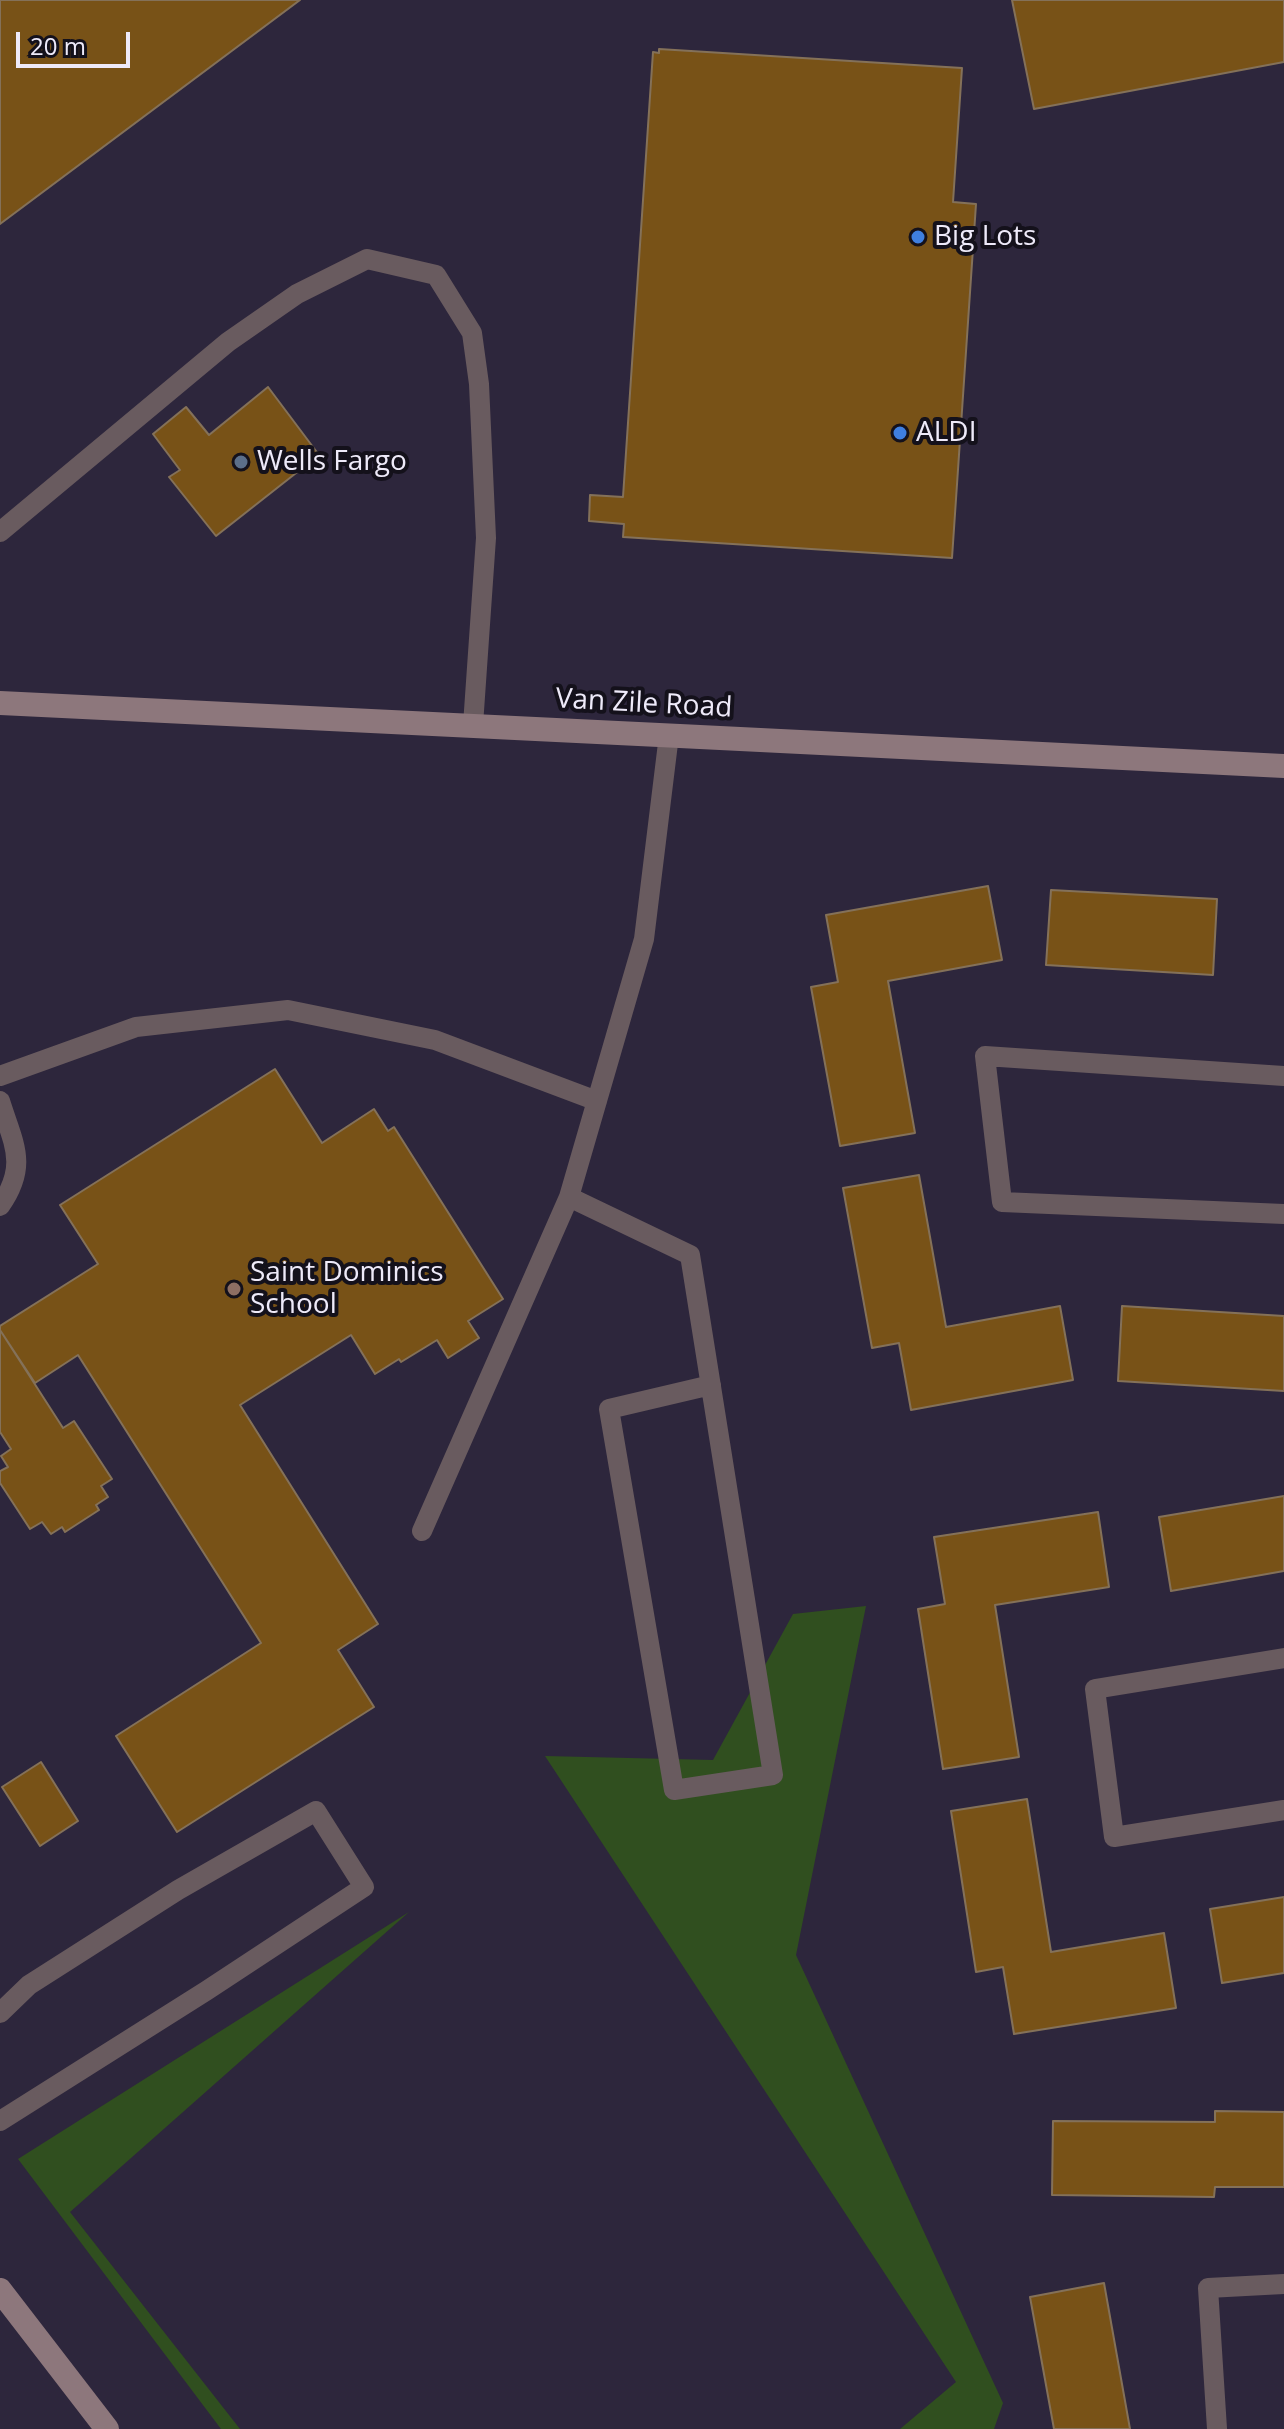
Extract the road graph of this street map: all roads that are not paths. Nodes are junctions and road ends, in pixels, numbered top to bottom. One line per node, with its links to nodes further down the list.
1 (0, 532): 3 (lane)
2 (0, 703): 3 (street, Van Zile Road)
3 (473, 725): 4 (street, Van Zile Road)
4 (669, 735): 5 (street, Van Zile Road); 9 (lane)
5 (1284, 766)
6 (0, 1076): 9 (lane)
7 (1284, 1076): 12 (lane)
8 (0, 1101): 11 (lane)
9 (597, 1101): 10 (lane)
10 (569, 1197): 13 (lane); 14 (lane)
11 (0, 1206)
12 (1284, 1214)
13 (711, 1385): 13 (lane)
14 (422, 1531)
15 (1284, 1658): 16 (lane)
16 (1284, 1810)
17 (0, 2013): 18 (lane)
18 (0, 2121)
19 (1284, 2284): 22 (lane)
20 (0, 2290): 21 (street)
21 (107, 2429)
22 (1217, 2429)

